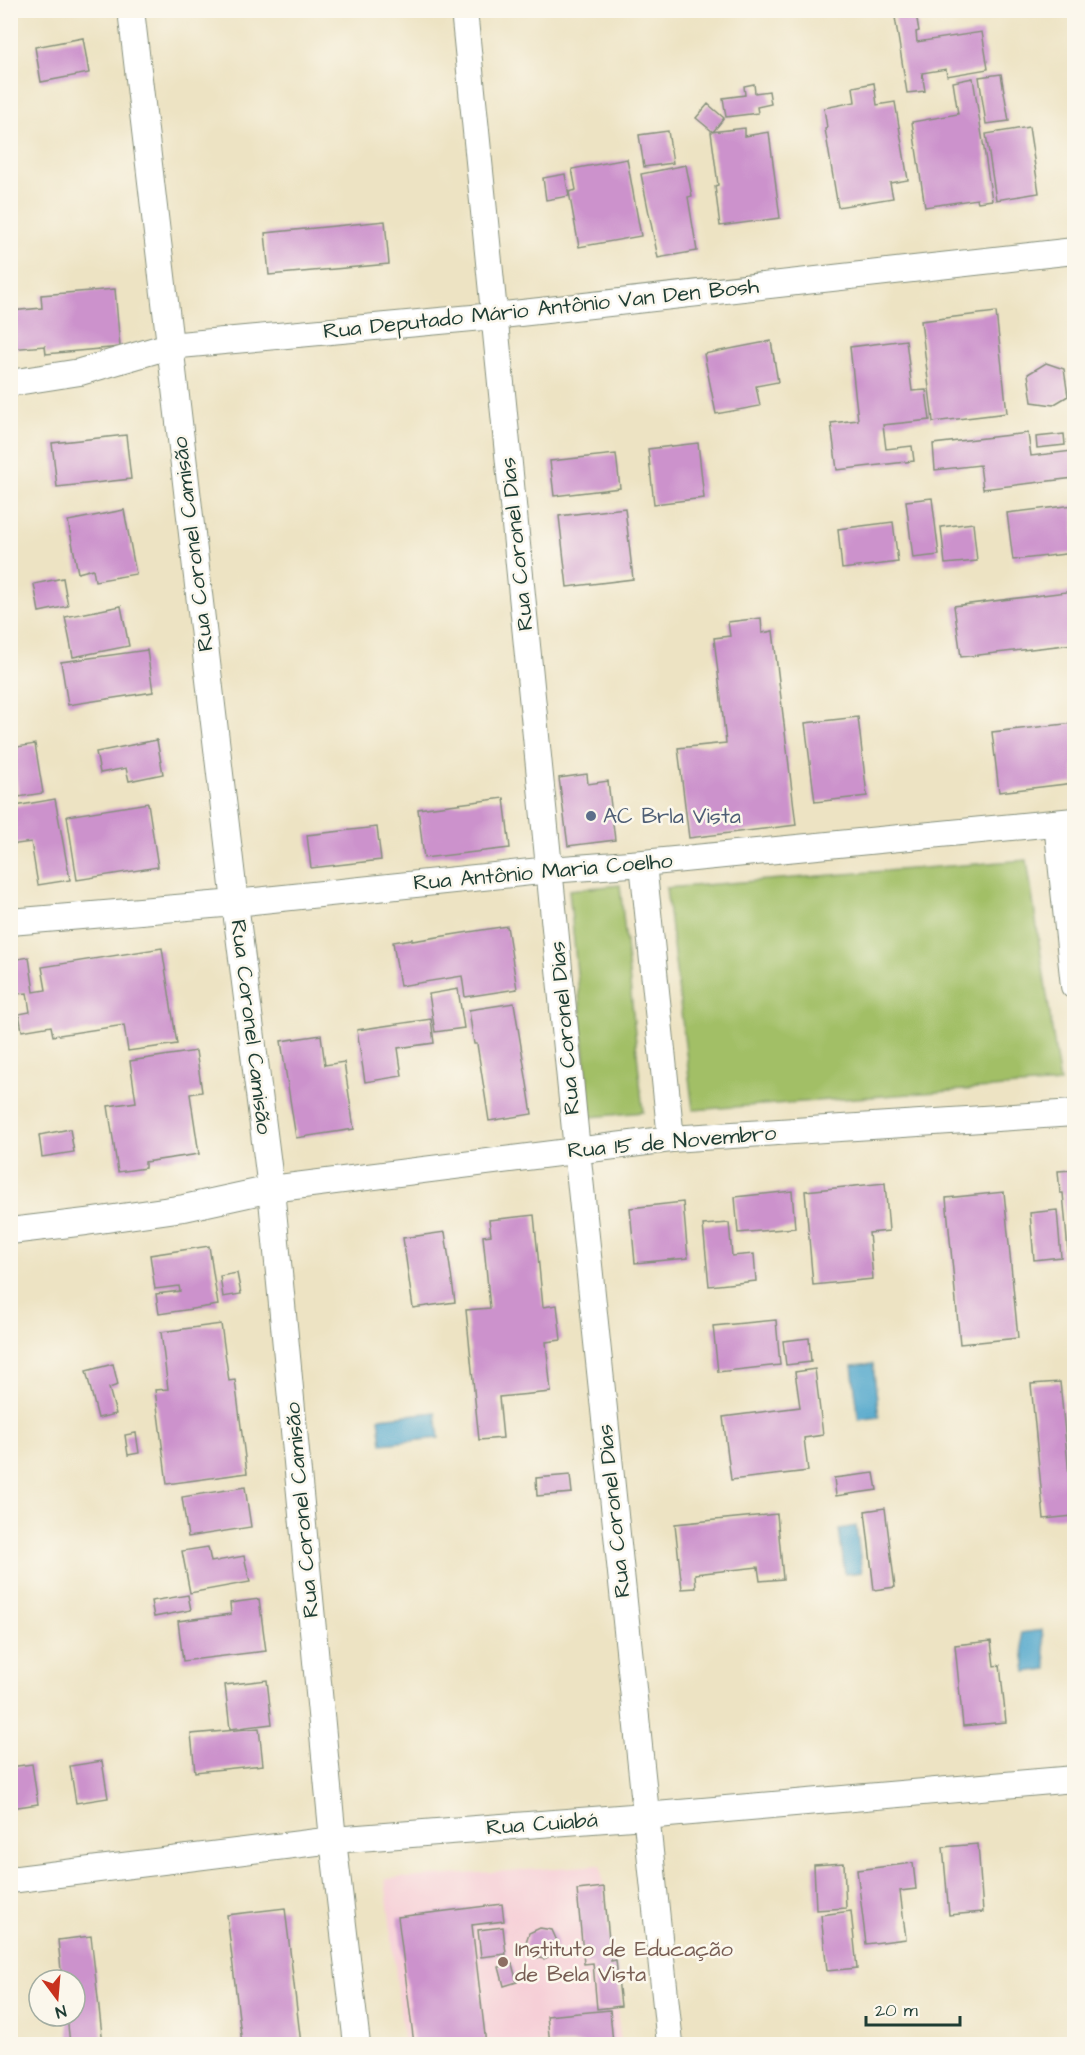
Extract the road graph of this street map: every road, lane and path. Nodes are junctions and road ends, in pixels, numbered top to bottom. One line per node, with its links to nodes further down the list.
1 (131, 10): 5 (street, Rua Coronel Camisão)
2 (464, 10): 4 (street, Rua Coronel Dias)
3 (1074, 251): 4 (street, Rua Deputado Mário Antônio Van Den Bosh)
4 (494, 316): 5 (street, Rua Deputado Mário Antônio Van Den Bosh); 9 (street, Rua Coronel Dias)
5 (169, 346): 6 (street, Rua Deputado Mário Antônio Van Den Bosh); 10 (street, Rua Coronel Camisão)
6 (10, 383)
7 (1066, 822): 8 (street, Rua Antônio Maria Coelho); 12 (street)
8 (643, 863): 9 (street, Rua Antônio Maria Coelho); 14 (street)
9 (550, 870): 10 (street, Rua Antônio Maria Coelho); 15 (street, Rua Coronel Dias)
10 (235, 903): 11 (street, Rua Antônio Maria Coelho); 16 (street, Rua Coronel Camisão)
11 (10, 922)
12 (1074, 986)
13 (1074, 1113): 14 (street, Rua 15 de Novembro)
14 (671, 1139): 15 (street, Rua 15 de Novembro)
15 (577, 1150): 16 (street, Rua 15 de Novembro); 19 (street, Rua Coronel Dias)
16 (271, 1189): 17 (street, Rua 15 de Novembro); 20 (street, Rua Coronel Camisão)
17 (10, 1231)
18 (1074, 1779): 19 (street, Rua Cuiabá)
19 (645, 1816): 20 (street, Rua Cuiabá); 23 (street, Rua Coronel Dias)
20 (333, 1840): 21 (street, Rua Cuiabá); 22 (street, Rua Coronel Camisão)
21 (10, 1880)
22 (357, 2044)
23 (670, 2044)

